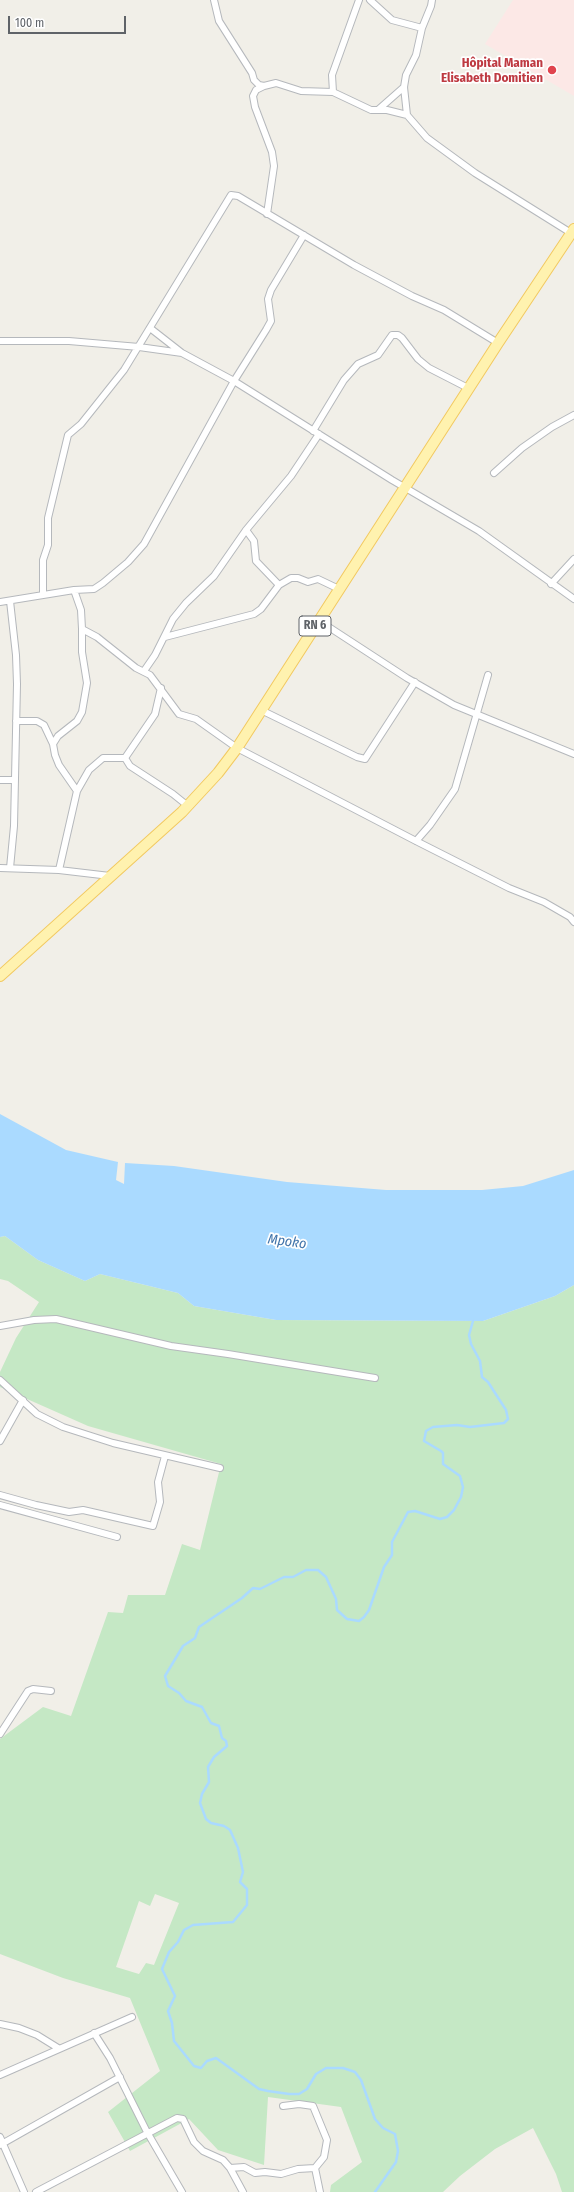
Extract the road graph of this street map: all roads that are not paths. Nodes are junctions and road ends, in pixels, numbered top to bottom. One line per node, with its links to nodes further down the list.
1 (214, 0): 6 (street)
2 (359, 0): 8 (street)
3 (370, 0): 5 (street)
4 (432, 0): 5 (street)
5 (422, 28): 7 (street)
6 (264, 86): 8 (street); 11 (street)
7 (404, 87): 9 (street); 10 (street)
8 (333, 92): 9 (street)
9 (379, 109): 10 (street)
10 (407, 115): 12 (street)
11 (267, 214): 13 (street); 14 (street)
12 (573, 231): 16 (main road, RN 6)
13 (304, 235): 16 (street); 19 (street)
14 (150, 328): 17 (street); 18 (street)
15 (0, 341): 17 (street)
16 (498, 343): 20 (main road, RN 6)
17 (139, 347): 18 (street); 31 (street)
18 (182, 353): 19 (street)
19 (234, 381): 22 (street); 30 (street)
20 (468, 388): 22 (street); 24 (main road, RN 6)
21 (573, 415): 23 (street)
22 (316, 433): 24 (street); 25 (street)
23 (494, 473)
24 (405, 486): 27 (street); 29 (main road, RN 6)
25 (246, 530): 28 (street); 37 (street)
26 (574, 559): 27 (street)
27 (551, 584): 32 (street)
28 (278, 585): 29 (street); 37 (street)
29 (339, 589): 35 (main road, RN 6)
30 (74, 590): 31 (street); 36 (street)
31 (43, 594): 33 (street)
32 (574, 599)
33 (10, 600): 34 (street); 44 (street)
34 (0, 602)
35 (318, 620): 40 (street); 42 (main road, RN 6)
36 (82, 630): 38 (street); 45 (street)
37 (165, 637): 38 (street)
38 (144, 671): 41 (street)
39 (488, 675): 43 (street)
40 (415, 682): 42 (street); 43 (street)
41 (161, 688): 46 (street); 48 (street)
42 (261, 710): 46 (main road, RN 6)
43 (478, 716): 47 (street); 53 (street)
44 (16, 721): 45 (street); 50 (street)
45 (53, 744): 51 (street)
46 (237, 748): 52 (main road, RN 6); 53 (street)
47 (574, 753)
48 (125, 758): 51 (street); 52 (street)
49 (0, 780): 50 (street)
50 (14, 780): 55 (street)
51 (77, 791): 56 (street)
52 (188, 806): 57 (main road, RN 6)
53 (416, 841): 58 (street)
54 (0, 868): 55 (street)
55 (10, 868): 56 (street)
56 (59, 870): 57 (street)
57 (110, 876): 59 (main road, RN 6)
58 (574, 922)
59 (0, 976)
60 (0, 1326): 61 (street)
61 (375, 1378)
62 (0, 1380): 63 (street)
63 (23, 1400): 64 (street); 65 (street)
64 (0, 1441)
65 (165, 1456): 66 (street); 67 (street)
66 (220, 1468)
67 (0, 1495)
68 (0, 1505): 69 (street)
69 (117, 1537)
70 (51, 1691): 71 (street)
71 (0, 1732)
72 (132, 2017): 74 (street)
73 (0, 2024): 75 (street)
74 (94, 2033): 75 (street); 77 (street)
75 (58, 2048): 76 (street)
76 (0, 2075)
77 (120, 2076): 79 (street); 81 (street)
78 (283, 2106): 83 (street)
79 (147, 2132): 82 (street); 84 (street); 87 (street)
80 (0, 2137): 81 (street)
81 (2, 2145): 85 (street)
82 (230, 2168): 83 (street); 88 (street)
83 (315, 2168): 89 (street)
84 (47, 2190): 86 (street)
85 (24, 2192)
86 (36, 2192)
87 (182, 2192)
88 (243, 2192)
89 (320, 2192)

